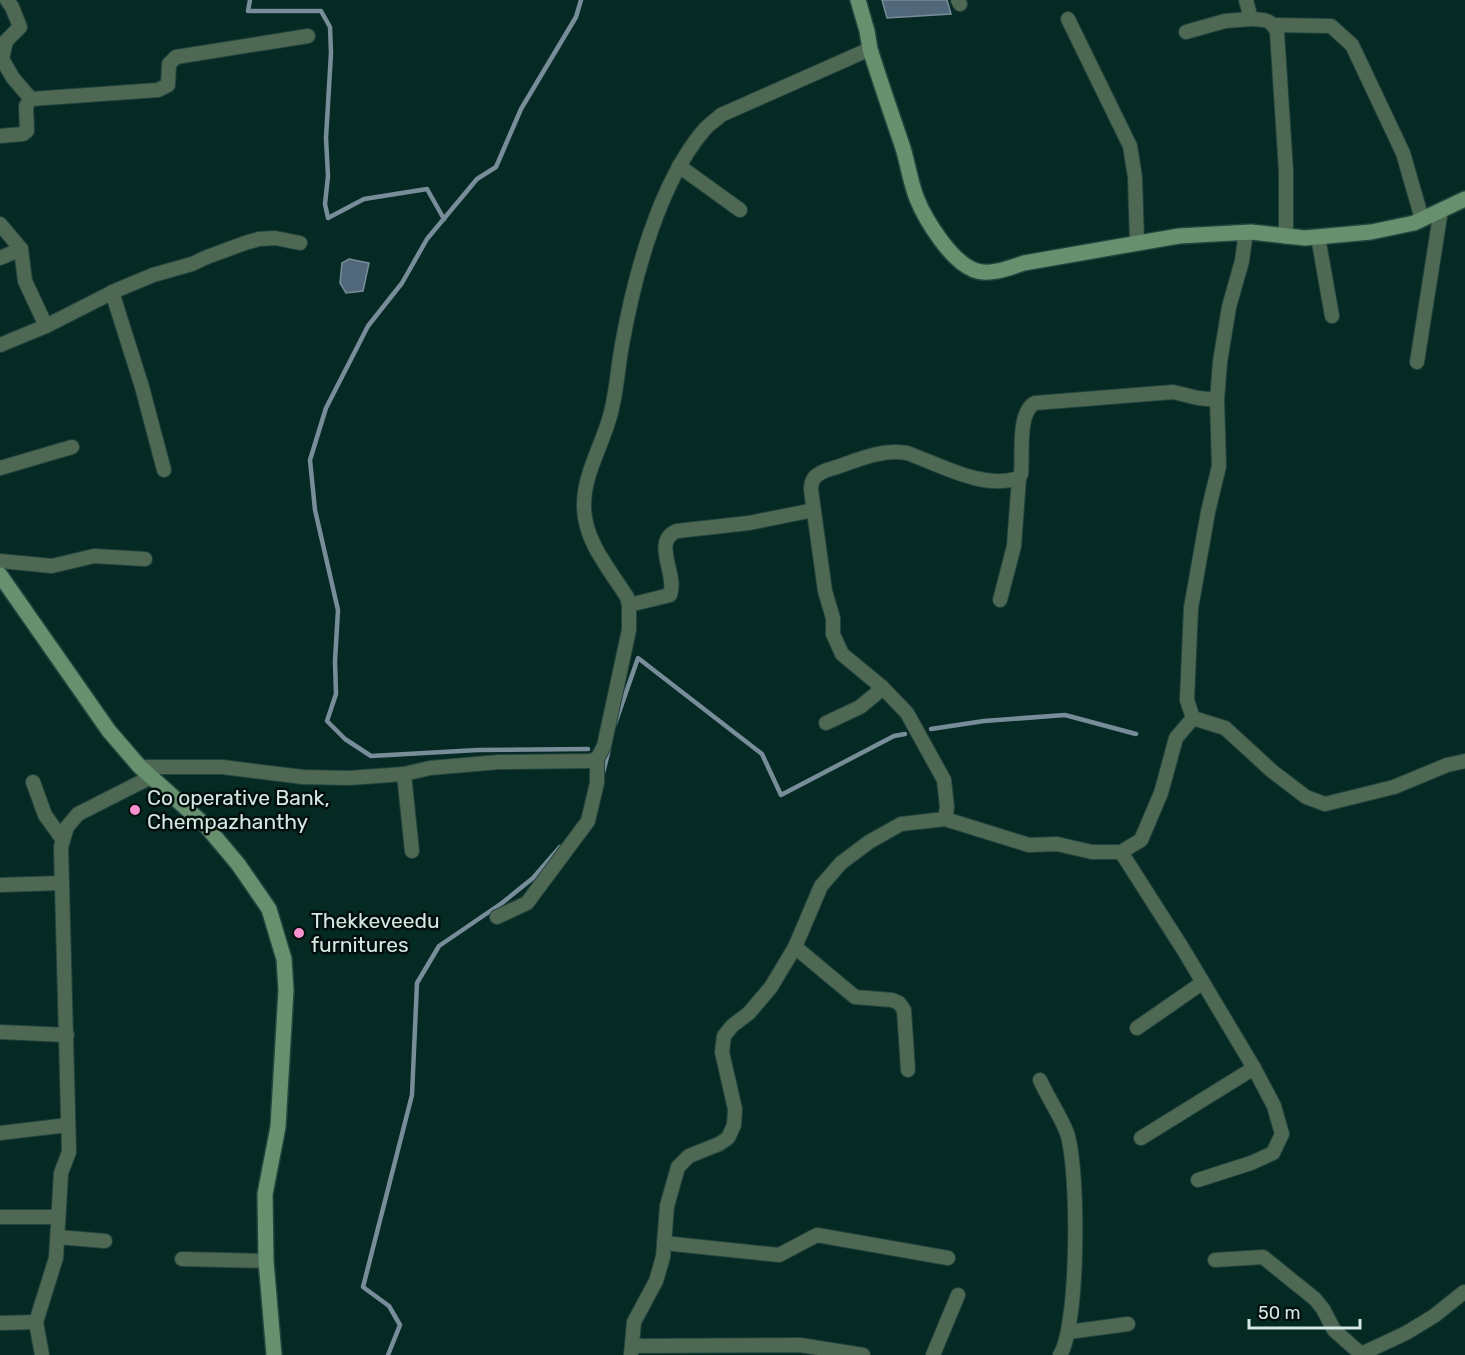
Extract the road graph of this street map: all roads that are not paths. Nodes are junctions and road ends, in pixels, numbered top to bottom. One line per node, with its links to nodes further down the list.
1 (7, 0): 10 (street)
2 (858, 0): 9 (main road)
3 (1246, 0): 5 (street)
4 (1068, 19): 22 (street)
5 (1251, 19): 6 (street); 7 (street)
6 (1274, 25): 16 (street); 19 (street)
7 (1186, 32)
8 (308, 36): 10 (street)
9 (870, 49): 12 (street); 22 (main road)
10 (31, 99): 11 (street)
11 (0, 136)
12 (679, 166): 14 (street); 40 (street)
13 (1465, 199): 15 (main road)
14 (740, 210)
15 (1441, 210): 16 (main road); 29 (street)
16 (1422, 219): 20 (main road)
17 (0, 224): 23 (street)
18 (1246, 232): 19 (main road); 22 (main road); 30 (street)
19 (1286, 237): 20 (main road)
20 (1318, 237): 26 (street)
21 (300, 243): 25 (street)
22 (1137, 243)
23 (21, 249): 24 (street); 27 (street)
24 (0, 258)
25 (112, 292): 27 (street); 33 (street)
26 (1332, 316)
27 (46, 326): 28 (street)
28 (0, 345)
29 (1417, 362)
30 (1217, 400): 34 (street); 42 (street)
31 (72, 447): 32 (street)
32 (0, 468)
33 (164, 470)
34 (1019, 478): 35 (street); 39 (street)
35 (814, 510): 40 (street); 41 (street)
36 (145, 559): 37 (street)
37 (0, 561)
38 (0, 575): 46 (main road)
39 (999, 600)
40 (629, 605): 44 (street)
41 (883, 688): 43 (street); 49 (street)
42 (1193, 718): 45 (street); 52 (street)
43 (826, 723)
44 (597, 759): 47 (street); 55 (street)
45 (1465, 761)
46 (145, 772): 47 (street); 50 (street); 76 (main road)
47 (404, 774): 51 (street)
48 (33, 782): 50 (street)
49 (945, 819): 52 (street); 56 (street)
50 (63, 840): 53 (street)
51 (412, 851)
52 (1121, 852): 57 (street)
53 (61, 883): 54 (street); 60 (street)
54 (0, 885)
55 (496, 917)
56 (795, 947): 62 (street); 72 (street)
57 (1202, 983): 58 (street); 61 (street)
58 (1137, 1028)
59 (0, 1032): 60 (street)
60 (67, 1035): 64 (street)
61 (1254, 1068): 66 (street); 67 (street)
62 (908, 1070)
63 (1040, 1080): 82 (street)
64 (68, 1125): 65 (street); 69 (street)
65 (0, 1133)
66 (1141, 1138)
67 (1198, 1180)
68 (0, 1216): 69 (street)
69 (58, 1217): 70 (street)
70 (58, 1237): 71 (street); 79 (street)
71 (105, 1241)
72 (664, 1243): 73 (street); 83 (street)
73 (948, 1258)
74 (182, 1259): 76 (street)
75 (1215, 1260): 84 (street)
76 (266, 1261): 86 (main road)
77 (1464, 1292): 84 (street)
78 (958, 1295): 88 (street)
79 (36, 1322): 80 (street); 85 (street)
80 (0, 1323)
81 (1128, 1324): 82 (street)
82 (1068, 1332): 89 (street)
83 (632, 1351): 87 (street)
84 (1360, 1354)
85 (42, 1355)
86 (274, 1355)
87 (863, 1355)
88 (933, 1355)
89 (1060, 1355)

